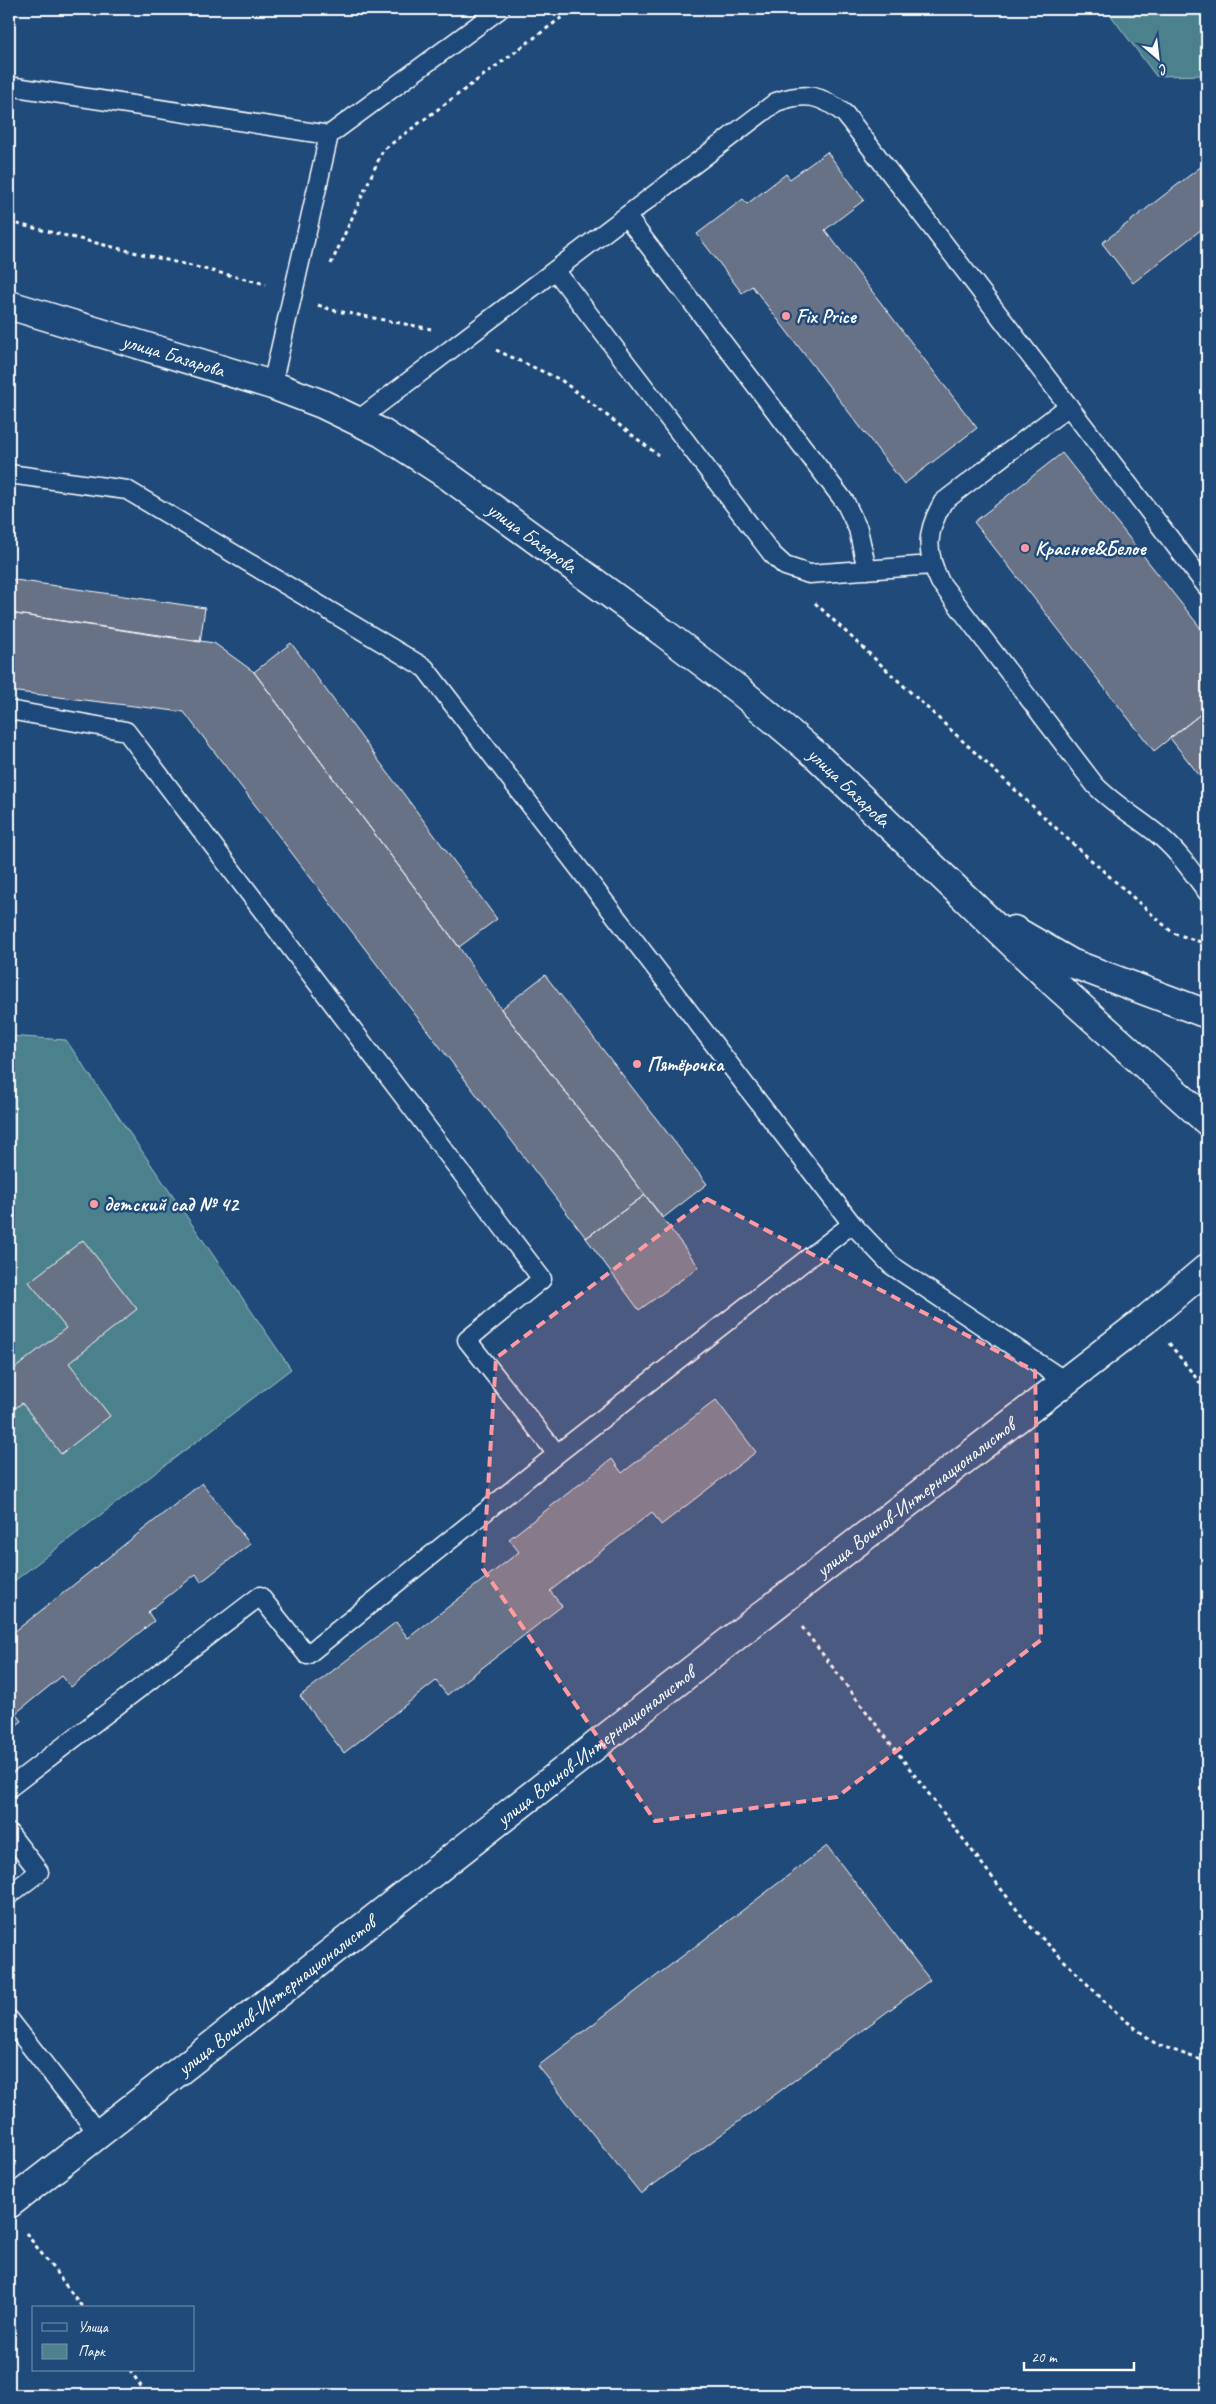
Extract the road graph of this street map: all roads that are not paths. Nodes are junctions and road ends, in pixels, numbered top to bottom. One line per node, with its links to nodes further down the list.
1 (500, 9): 3 (lane)
2 (9, 86): 3 (lane)
3 (329, 136): 7 (lane)
4 (626, 216): 5 (lane); 8 (lane); 12 (lane)
5 (555, 270): 9 (lane); 12 (lane)
6 (9, 306): 7 (main road, улица Базарова)
7 (272, 385): 9 (main road, улица Базарова)
8 (1069, 406): 11 (lane); 13 (lane)
9 (358, 420): 16 (main road, улица Базарова)
10 (9, 474): 19 (lane)
11 (932, 565): 12 (lane); 15 (lane)
12 (867, 570)
13 (1207, 587)
14 (9, 710): 24 (lane)
15 (1207, 892)
16 (975, 905): 17 (main road, улица Базарова); 18 (main road, улица Базарова)
17 (1207, 1014)
18 (1207, 1121)
19 (852, 1224): 23 (lane); 24 (lane)
20 (1207, 1249): 22 (main road)
21 (1207, 1268): 22 (main road, улица Воинов-Интернационалистов)
22 (1182, 1289): 23 (main road, улица Воинов-Интернационалистов)
23 (1064, 1381): 29 (main road, улица Воинов-Интернационалистов)
24 (557, 1454): 25 (lane)
25 (9, 1788)
26 (9, 1832): 27 (lane)
27 (9, 1896)
28 (9, 2019): 29 (lane)
29 (98, 2133): 30 (main road, улица Воинов-Интернационалистов)
30 (14, 2214)

